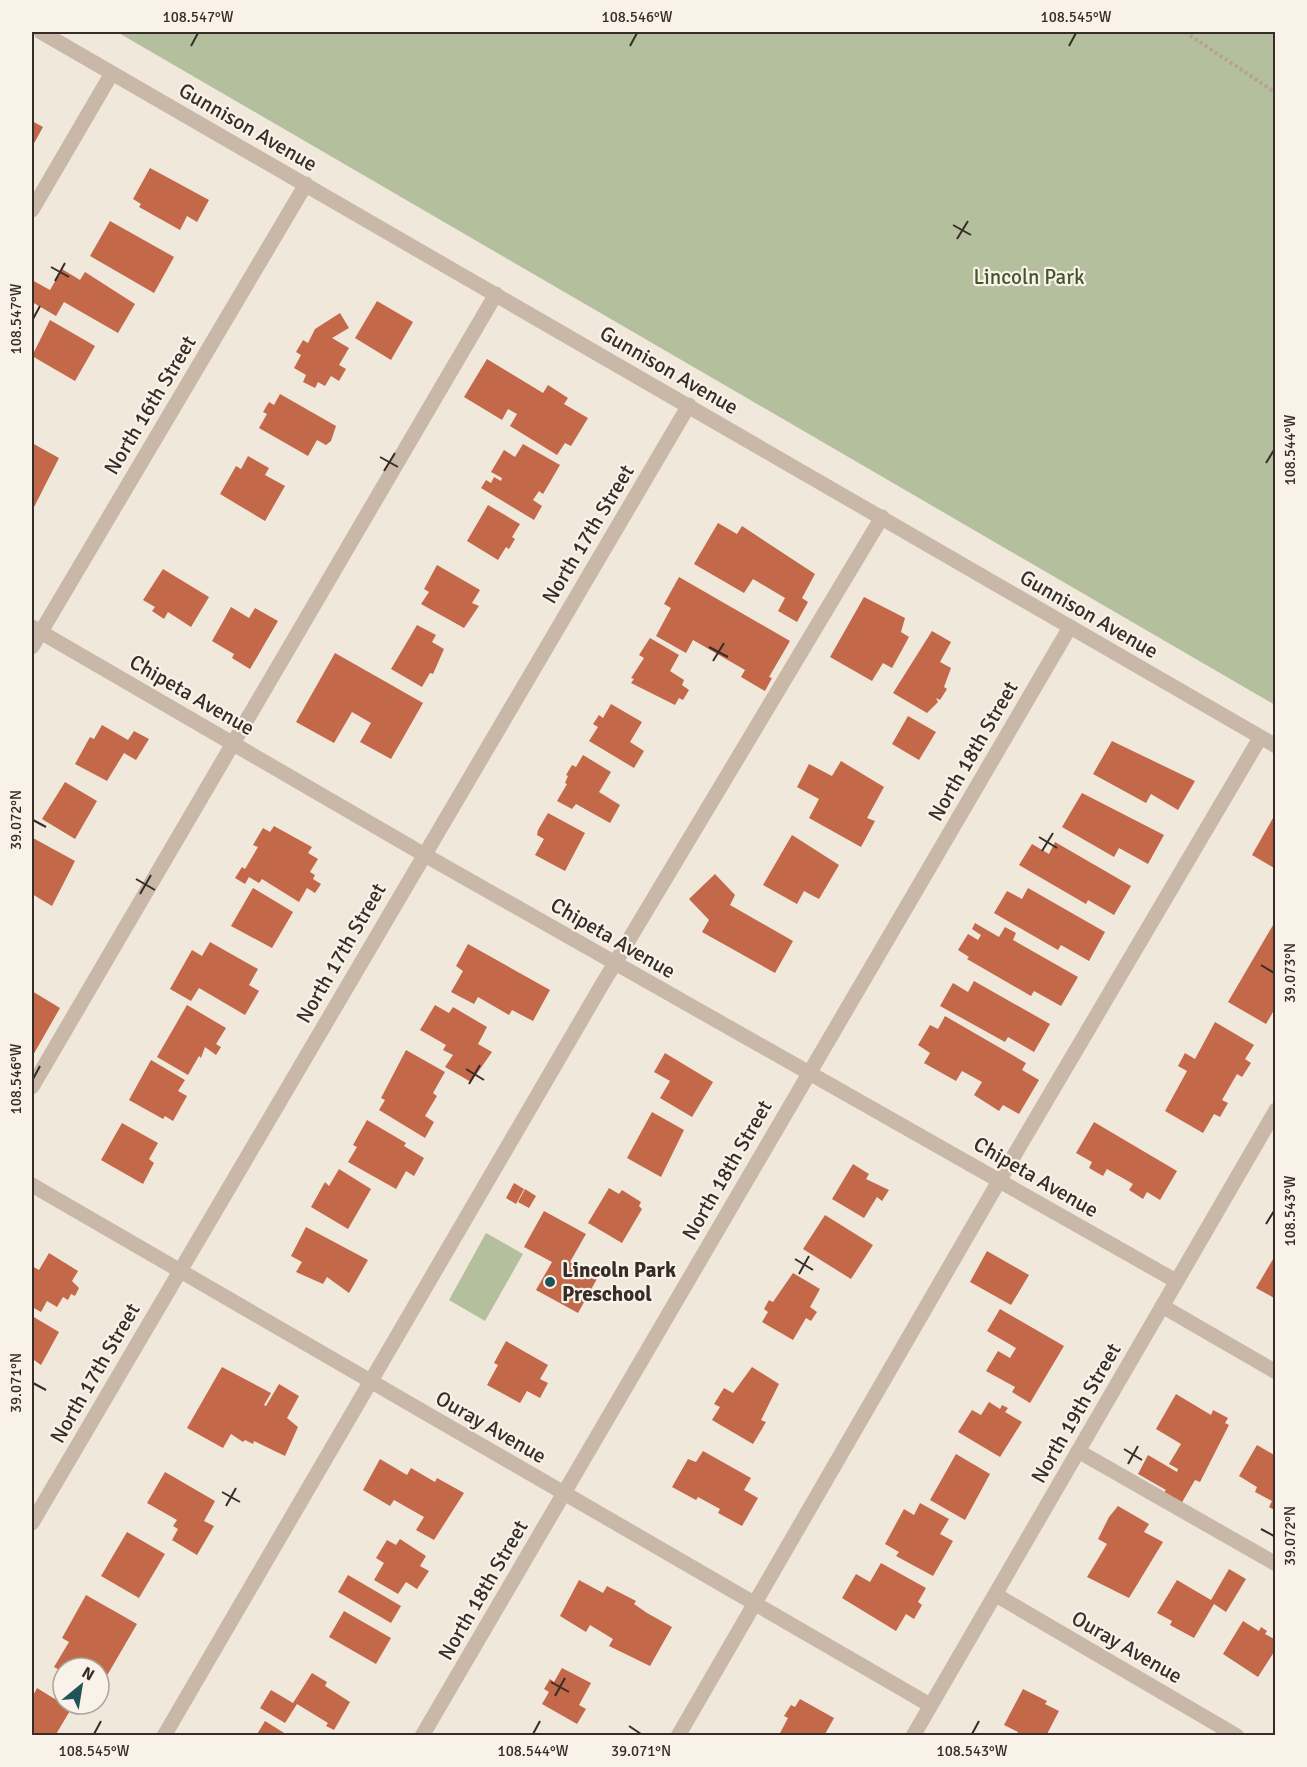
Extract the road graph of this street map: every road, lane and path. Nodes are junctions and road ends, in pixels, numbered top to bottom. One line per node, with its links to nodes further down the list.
1 (41, 32): 3 (street, Gunnison Avenue)
2 (1185, 32): 4 (path)
3 (112, 73): 5 (street, Gunnison Avenue); 6 (street)
4 (1275, 93)
5 (306, 184): 7 (street, Gunnison Avenue); 11 (street, North 16th Street)
6 (32, 210)
7 (496, 294): 8 (street, Gunnison Avenue); 14 (street)
8 (689, 405): 9 (street, Gunnison Avenue); 16 (street, North 17th Street)
9 (882, 517): 10 (street, Gunnison Avenue); 17 (street)
10 (1070, 627): 13 (street, Gunnison Avenue); 18 (street, North 18th Street)
11 (36, 629): 12 (street, North 16th Street); 14 (street, Chipeta Avenue)
12 (32, 647)
13 (1260, 738): 15 (street, Gunnison Avenue); 21 (street)
14 (233, 742): 16 (street, Chipeta Avenue); 19 (street)
15 (1275, 746)
16 (423, 854): 17 (street, Chipeta Avenue); 23 (street, North 17th Street)
17 (615, 963): 18 (street, Chipeta Avenue); 27 (street)
18 (808, 1073): 21 (street, Chipeta Avenue); 29 (street, North 18th Street)
19 (32, 1087)
20 (1275, 1110): 24 (street, North 19th Street)
21 (999, 1181): 24 (street, Chipeta Avenue); 33 (street)
22 (32, 1185): 23 (street, Ouray Avenue)
23 (179, 1270): 27 (street, Ouray Avenue); 30 (street, North 17th Street)
24 (1176, 1281): 25 (street, North 19th Street)
25 (1162, 1306): 26 (street); 28 (street, North 19th Street)
26 (1275, 1372)
27 (371, 1381): 29 (street, Ouray Avenue); 35 (street)
28 (1078, 1451): 31 (street); 32 (street, North 19th Street)
29 (564, 1493): 33 (street, Ouray Avenue); 36 (street, North 18th Street)
30 (32, 1524)
31 (1275, 1564)
32 (996, 1595): 34 (street, North 19th Street); 39 (street, Ouray Avenue)
33 (755, 1604): 34 (street, Ouray Avenue); 37 (street)
34 (930, 1705): 38 (street, North 19th Street)
35 (164, 1736)
36 (422, 1736)
37 (678, 1736)
38 (913, 1736)
39 (1237, 1736)

